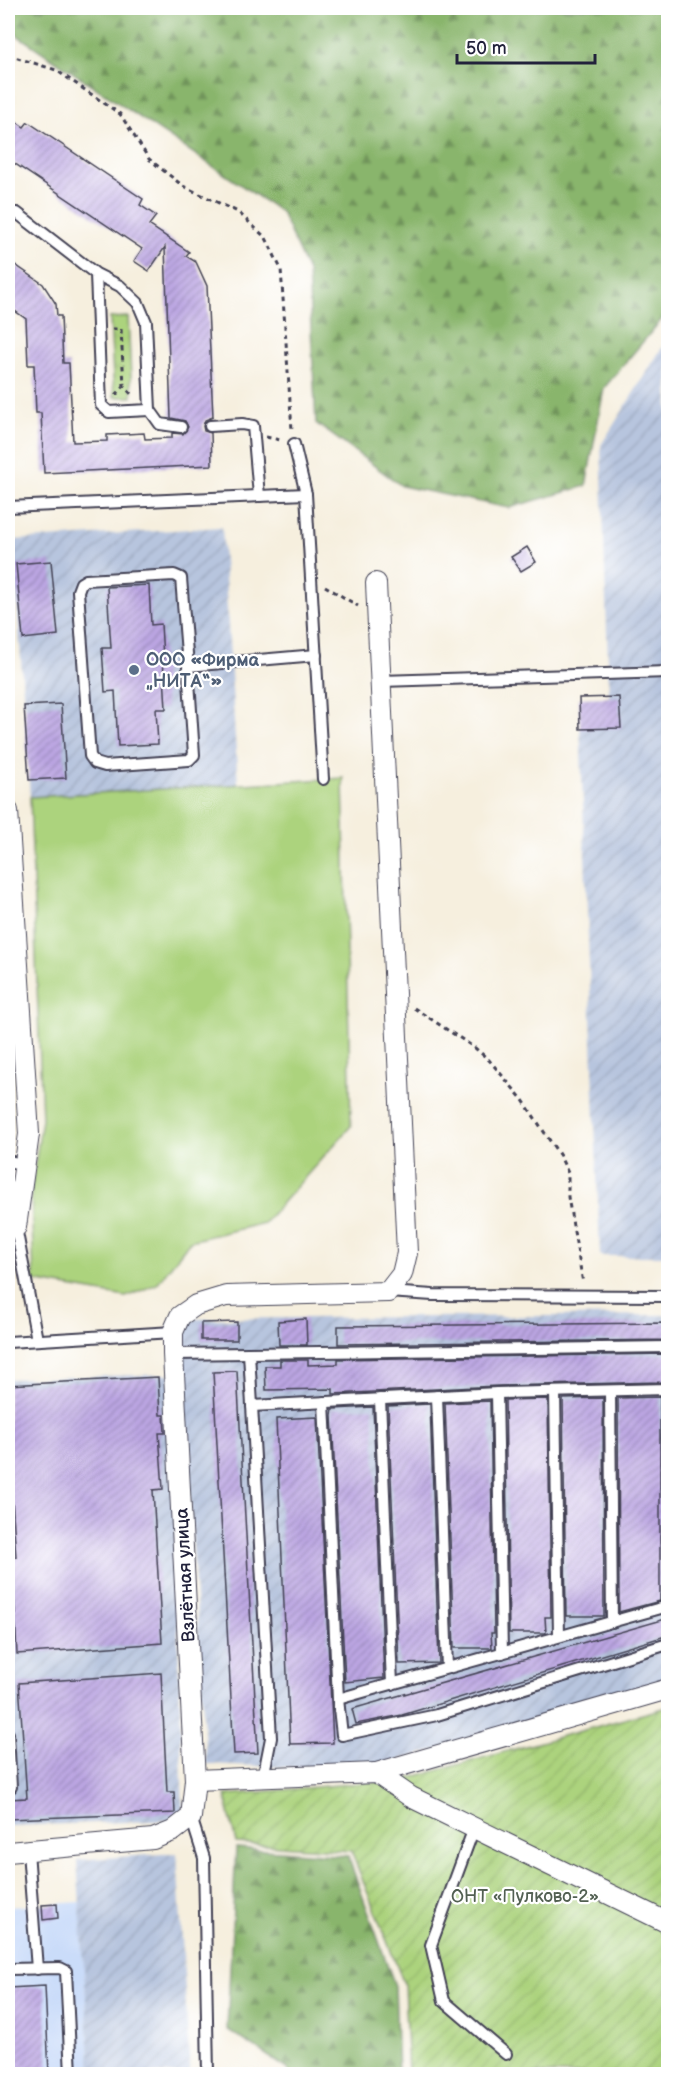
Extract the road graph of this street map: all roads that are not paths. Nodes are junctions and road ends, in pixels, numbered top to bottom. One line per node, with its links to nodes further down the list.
1 (8, 213): 2 (lane)
2 (96, 274): 3 (lane); 3 (lane)
3 (150, 410): 5 (lane)
4 (210, 426): 8 (lane)
5 (181, 427)
6 (294, 444): 7 (lane)
7 (306, 494): 8 (lane); 11 (lane)
8 (259, 496): 9 (lane)
9 (8, 507)
10 (376, 583): 14 (street)
11 (316, 656): 12 (lane); 15 (lane)
12 (188, 666): 12 (lane)
13 (669, 672): 14 (lane)
14 (381, 681): 19 (street)
15 (323, 779)
16 (8, 811): 17 (street)
17 (17, 1163): 18 (street)
18 (12, 1227): 22 (lane)
19 (388, 1292): 20 (lane); 21 (street)
20 (669, 1296)
21 (173, 1332): 22 (lane); 26 (street, Взлётная улица)
22 (36, 1340): 23 (lane)
23 (8, 1342)
24 (669, 1347): 25 (lane)
25 (249, 1353): 26 (lane); 34 (lane)
26 (173, 1354): 48 (street, Взлётная улица)
27 (668, 1389): 28 (lane); 35 (lane)
28 (610, 1391): 29 (lane); 37 (lane)
29 (555, 1392): 30 (lane); 38 (lane)
30 (497, 1394): 31 (lane); 40 (lane)
31 (437, 1396): 32 (lane); 41 (lane)
32 (380, 1399): 33 (lane); 42 (lane)
33 (324, 1402): 34 (lane); 44 (lane)
34 (252, 1406): 47 (lane)
35 (669, 1463)
36 (669, 1606): 37 (lane)
37 (612, 1622): 38 (lane)
38 (559, 1636): 40 (lane)
39 (669, 1644): 44 (lane)
40 (502, 1653): 41 (lane)
41 (447, 1668): 42 (lane)
42 (393, 1684): 44 (lane)
43 (669, 1689): 46 (street)
44 (338, 1699)
45 (8, 1734): 49 (lane)
46 (376, 1773): 47 (street); 51 (street)
47 (262, 1778): 48 (street)
48 (195, 1780): 50 (street, Взлётная улица)
49 (11, 1787)
50 (191, 1817): 52 (street); 59 (lane)
51 (474, 1828): 54 (street); 57 (lane)
52 (28, 1851): 53 (street); 56 (lane)
53 (8, 1852)
54 (669, 1923)
55 (8, 1969): 56 (lane)
56 (37, 1969): 58 (lane)
57 (507, 2054)
58 (71, 2074)
59 (208, 2074)

